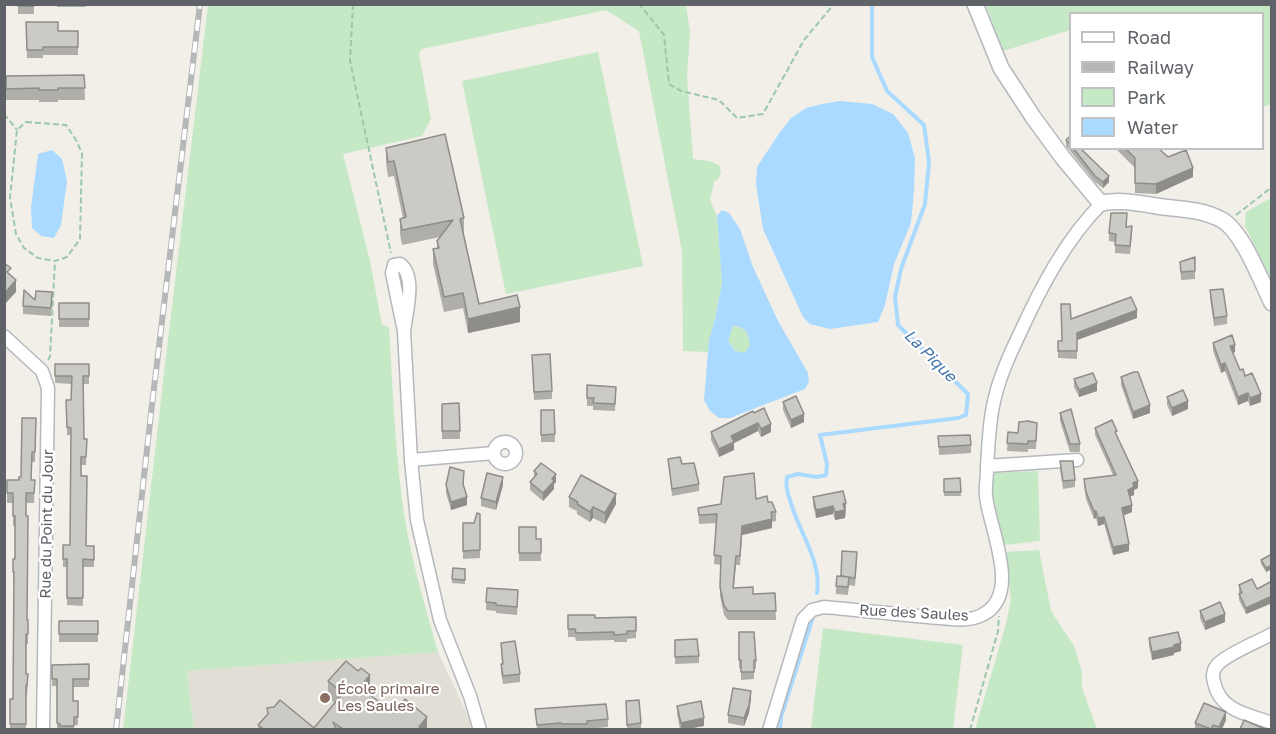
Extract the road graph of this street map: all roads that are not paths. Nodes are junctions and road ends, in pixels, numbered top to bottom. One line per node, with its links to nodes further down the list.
1 (975, 4): 2 (street)
2 (1102, 203): 4 (street); 9 (street)
3 (394, 265): 7 (street)
4 (1272, 303)
5 (4, 336): 12 (street, Rue du Point du Jour)
6 (494, 453): 7 (street)
7 (411, 460): 13 (street)
8 (1077, 460): 9 (street)
9 (987, 466): 14 (street, Rue des Saules)
10 (1272, 634): 11 (street)
11 (1272, 723)
12 (43, 729)
13 (480, 729)
14 (769, 729)

